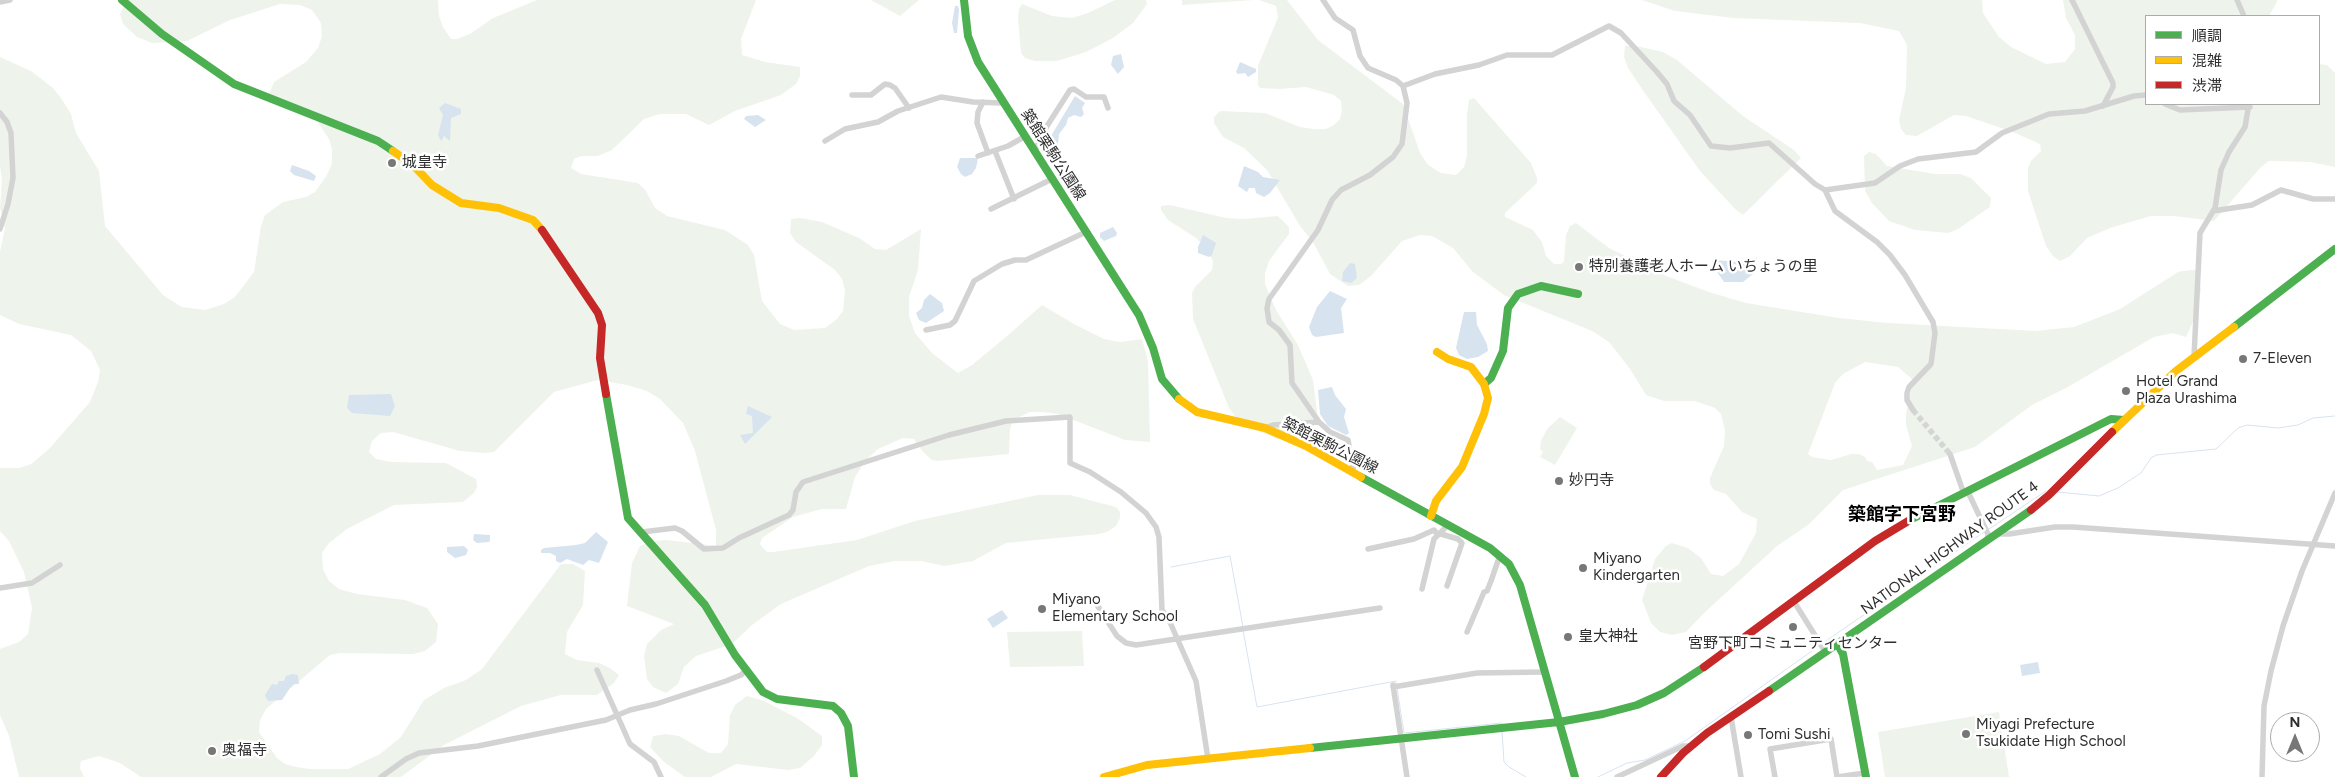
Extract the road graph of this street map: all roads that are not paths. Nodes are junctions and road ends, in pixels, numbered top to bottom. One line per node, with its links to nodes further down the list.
1 (10, 0): 7 (street)
2 (122, 0): 50 (main road)
3 (964, 0): 13 (main road, 築館栗駒公園線)
4 (1323, 0): 9 (street)
5 (2072, 0): 16 (street)
6 (2237, 0): 8 (street)
7 (0, 2)
8 (2244, 15)
9 (1403, 86): 27 (street); 42 (street)
10 (852, 95): 17 (street)
11 (2145, 95): 16 (street)
12 (983, 102): 13 (street); 17 (street); 24 (street)
13 (1002, 103): 20 (main road, 築館栗駒公園線)
14 (2168, 105): 15 (street)
15 (2250, 105): 31 (street)
16 (2103, 106): 27 (street)
17 (909, 108): 21 (street)
18 (1108, 108): 23 (street)
19 (0, 114): 32 (street)
20 (1024, 137): 22 (street); 23 (main road, 築館栗駒公園線)
21 (825, 141)
22 (995, 151): 24 (street); 28 (street)
23 (1034, 152): 26 (main road, 築館栗駒公園線)
24 (988, 153): 25 (street)
25 (978, 156)
26 (1052, 179): 28 (street); 33 (main road, 築館栗駒公園線)
27 (1825, 190): 40 (street)
28 (1014, 199): 30 (street)
29 (2335, 199): 31 (street)
30 (991, 208)
31 (2213, 211): 38 (street)
32 (0, 229)
33 (1086, 232): 36 (street); 43 (main road, 築館栗駒公園線)
34 (2335, 249): 38 (main road, NATIONAL HIGHWAY ROUTE 4)
35 (1578, 294): 39 (main road)
36 (926, 330)
37 (1437, 352): 39 (main road)
38 (2194, 357): 41 (main road, NATIONAL HIGHWAY ROUTE 4)
39 (1484, 384): 48 (main road)
40 (1913, 410)
41 (2124, 420): 46 (main road); 52 (main road, NATIONAL HIGHWAY ROUTE 4)
42 (1319, 422): 43 (street); 45 (street)
43 (1265, 428): 45 (main road, 築館栗駒公園線)
44 (1950, 454): 46 (street)
45 (1354, 472): 48 (main road, 築館栗駒公園線)
46 (1966, 493): 53 (street); 63 (main road)
47 (2335, 493): 54 (street)
48 (1431, 516): 49 (main road, 築館栗駒公園線)
49 (1448, 525): 51 (street); 57 (main road, 築館栗駒公園線)
50 (642, 532): 66 (street); 70 (main road)
51 (1440, 534): 56 (street); 59 (street); 61 (street)
52 (2000, 534): 53 (main road, NATIONAL HIGHWAY ROUTE 4); 54 (street)
53 (1987, 535): 67 (main road, NATIONAL HIGHWAY ROUTE 4)
54 (2315, 544): 55 (street); 90 (street)
55 (2335, 546)
56 (1368, 549)
57 (1500, 555): 65 (street); 71 (main road, 築館栗駒公園線)
58 (60, 565): 60 (street)
59 (1447, 586)
60 (0, 588)
61 (1422, 589)
62 (1090, 599): 66 (street)
63 (1793, 600): 68 (street); 74 (main road)
64 (1380, 608): 66 (street)
65 (1467, 632)
66 (1176, 640): 77 (street)
67 (1838, 644): 68 (main road, NATIONAL HIGHWAY ROUTE 4); 78 (main road)
68 (1823, 647): 73 (main road, NATIONAL HIGHWAY ROUTE 4)
69 (597, 670): 72 (street)
70 (746, 670): 72 (street); 81 (main road)
71 (1544, 672): 74 (main road, 築館栗駒公園線); 75 (street)
72 (616, 716): 79 (street); 80 (street)
73 (1731, 717): 76 (main road, NATIONAL HIGHWAY ROUTE 4); 87 (street)
74 (1559, 722): 75 (main road); 84 (main road, 築館栗駒公園線)
75 (1400, 740): 77 (main road); 83 (street)
76 (1691, 746): 85 (street); 86 (main road, NATIONAL HIGHWAY ROUTE 4)
77 (1208, 759): 82 (main road)
78 (1865, 775): 89 (street)
79 (381, 777)
80 (661, 777)
81 (854, 777)
82 (1104, 777)
83 (1407, 777)
84 (1575, 777)
85 (1617, 777)
86 (1661, 777)
87 (1741, 777)
88 (1775, 777): 89 (street)
89 (1837, 777)
90 (2262, 777)

